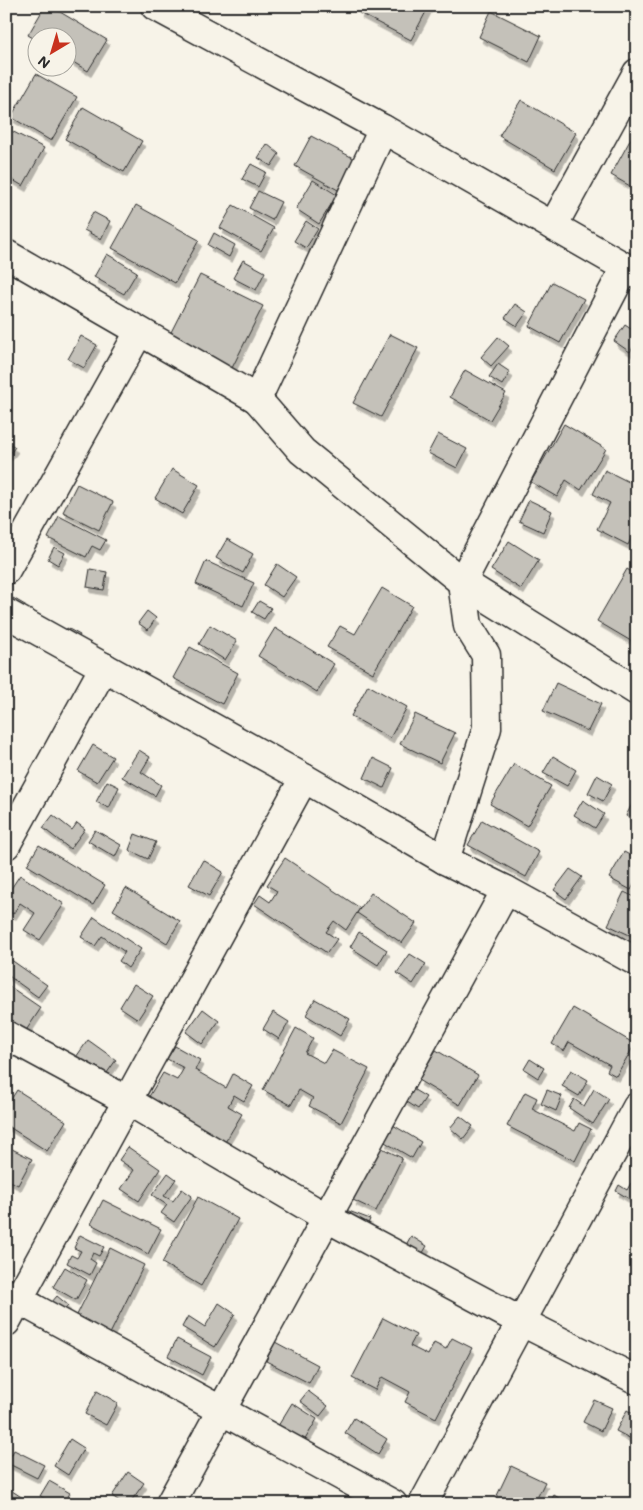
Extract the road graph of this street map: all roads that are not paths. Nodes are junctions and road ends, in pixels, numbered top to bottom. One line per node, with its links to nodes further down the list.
1 (155, 6): 3 (street)
2 (637, 73): 4 (street)
3 (383, 129): 4 (street); 8 (street)
4 (553, 226): 6 (street)
5 (6, 254): 7 (street)
6 (631, 271): 10 (street)
7 (139, 332): 8 (street); 9 (street)
8 (256, 399): 10 (street)
9 (6, 570)
10 (462, 582): 13 (street); 16 (street)
11 (6, 614): 12 (street)
12 (104, 667): 14 (street); 15 (street)
13 (637, 691)
14 (304, 778): 16 (street); 20 (street)
15 (6, 845)
16 (446, 860): 17 (street)
17 (506, 890): 18 (street); 22 (street)
18 (637, 962)
19 (6, 1034): 20 (street)
20 (128, 1101): 22 (street); 23 (street)
21 (637, 1106): 24 (street)
22 (327, 1218): 24 (street); 26 (street)
23 (10, 1305): 26 (street)
24 (522, 1322): 25 (street); 29 (street)
25 (637, 1380)
26 (221, 1410): 27 (street); 28 (street)
27 (170, 1504)
28 (393, 1504)
29 (423, 1504)

